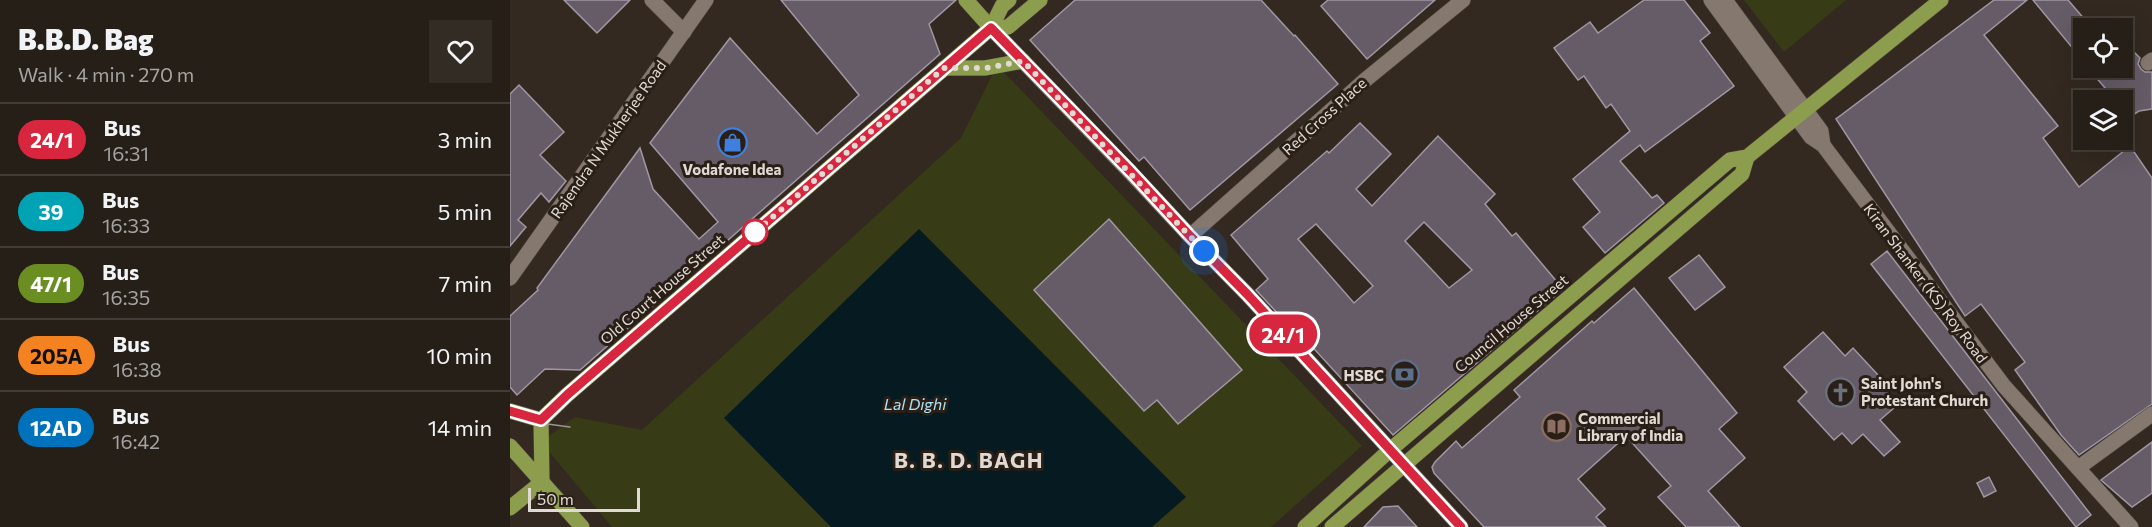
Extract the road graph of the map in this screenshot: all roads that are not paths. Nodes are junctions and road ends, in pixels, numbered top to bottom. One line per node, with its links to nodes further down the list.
1 (652, 0): 11 (street)
2 (706, 0): 11 (street, Rajendra N Mukherjee Road)
3 (966, 0): 10 (main road)
4 (1009, 0): 10 (main road)
5 (1040, 0): 10 (main road)
6 (1463, 0): 16 (street, Red Cross Place)
7 (1711, 0): 14 (street)
8 (1725, 0): 14 (street)
9 (1941, 0): 14 (main road, Council House Street)
10 (991, 28): 12 (street); 13 (main road, Old Court House Street)
11 (684, 32): 17 (street, Rajendra N Mukherjee Road)
12 (1023, 61): 13 (main road); 16 (street)
13 (944, 68): 20 (main road, Old Court House Street)
14 (1801, 113): 15 (main road, Council House Street); 24 (street, Kiran Shanker (KS) Roy Road)
15 (1747, 157): 22 (main road, Council House Street); 23 (main road, Council House Street)
16 (1190, 236): 22 (street)
17 (510, 278)
18 (510, 411): 20 (main road)
19 (2152, 414): 24 (street)
20 (541, 420): 25 (main road)
21 (510, 447): 25 (main road)
22 (1390, 450): 23 (street); 29 (main road, Council House Street)
23 (1403, 464): 30 (main road, Council House Street); 31 (street)
24 (2078, 468): 27 (street, Kiran Shanker (KS) Roy Road)
25 (542, 482): 26 (main road); 28 (main road)
26 (510, 508)
27 (2130, 526)
28 (582, 527)
29 (1305, 527)
30 (1332, 527)
31 (1461, 527)

